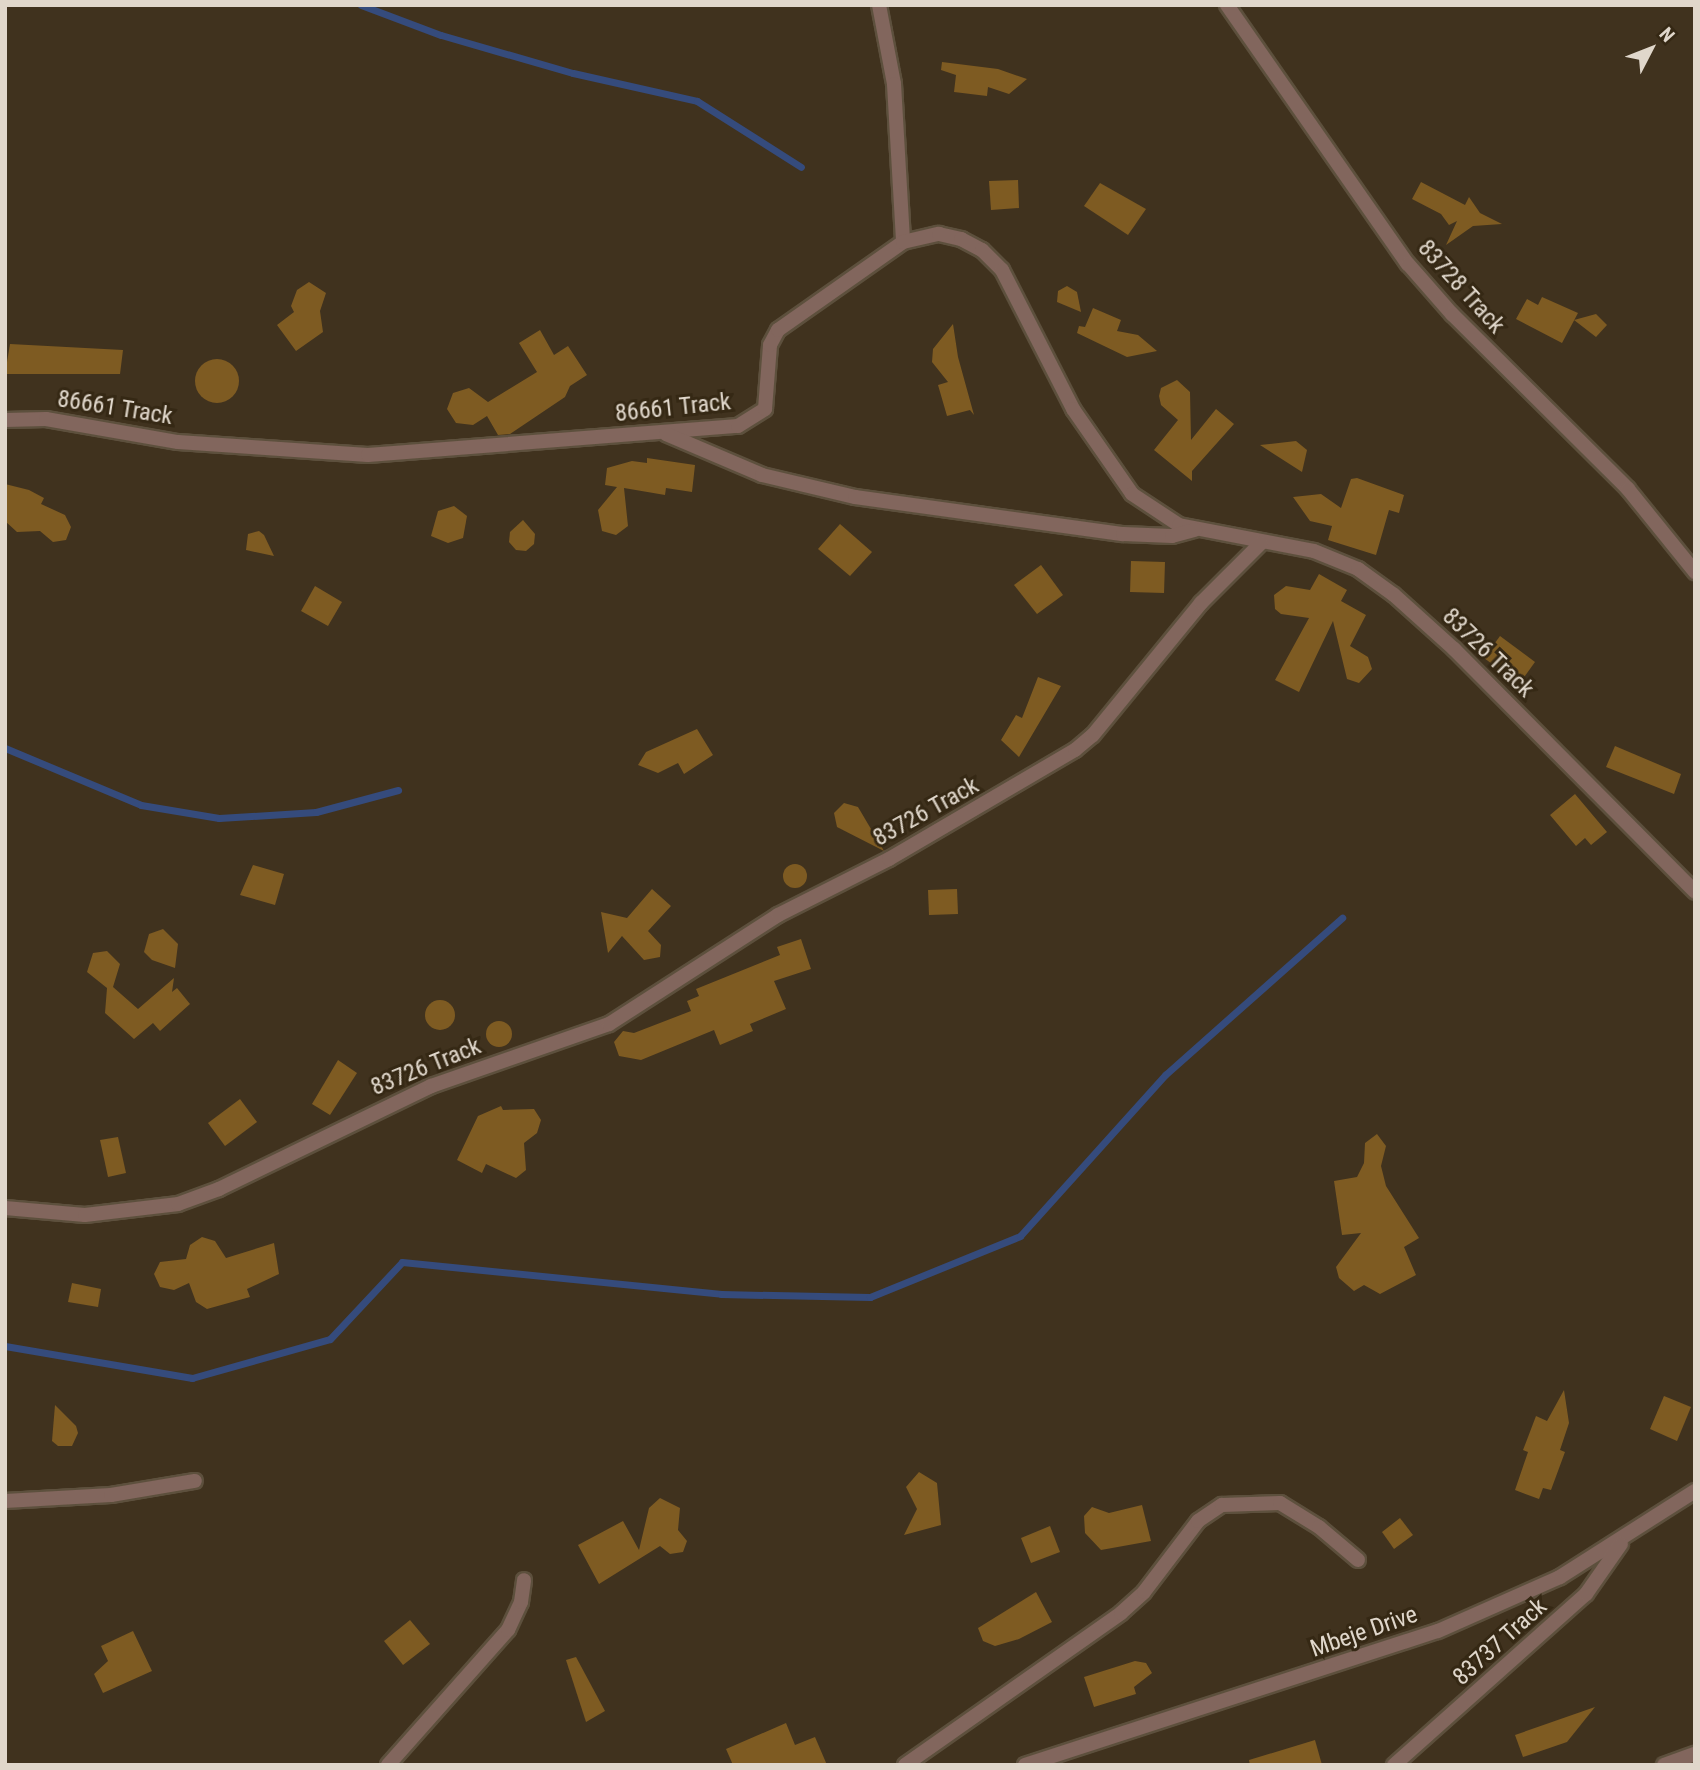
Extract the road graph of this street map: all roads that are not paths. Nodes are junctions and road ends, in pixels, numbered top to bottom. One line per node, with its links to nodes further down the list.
1 (879, 5): 3 (street)
2 (1227, 5): 8 (street, 83728 Track)
3 (903, 242): 5 (street, 86661 Track); 6 (street, 86661 Track)
4 (5, 419): 5 (street, 86661 Track)
5 (664, 434): 6 (street)
6 (1200, 529): 7 (street, 86661 Track)
7 (1261, 543): 9 (street, 83726 Track); 10 (street, 83726 Track)
8 (1695, 572)
9 (1695, 892)
10 (5, 1208)
11 (195, 1480): 13 (street)
12 (1695, 1490): 14 (street, Mbeje Drive)
13 (5, 1502)
14 (1623, 1540): 20 (street, Mbeje Drive); 21 (street, 83737 Track)
15 (1358, 1560): 19 (street)
16 (524, 1580): 18 (street)
17 (1695, 1754): 22 (street)
18 (388, 1765)
19 (905, 1765)
20 (1026, 1765)
21 (1394, 1765)
22 (1664, 1765)

